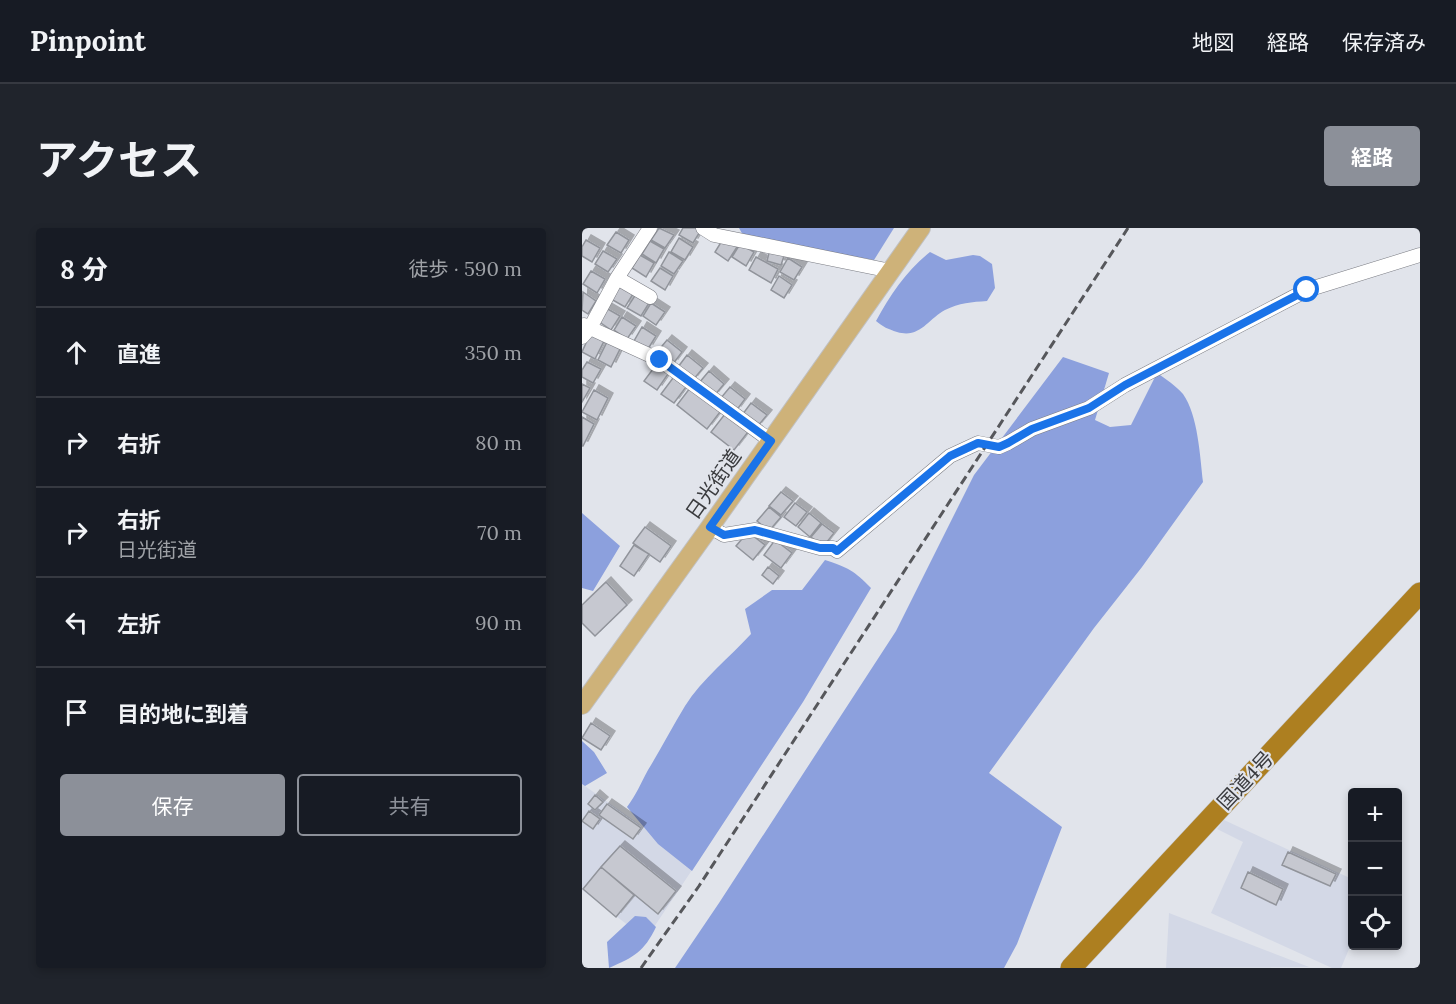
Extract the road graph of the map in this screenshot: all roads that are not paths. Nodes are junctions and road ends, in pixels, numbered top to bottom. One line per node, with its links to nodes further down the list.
1 (650, 228): 6 (street)
2 (703, 228): 5 (street)
3 (921, 228): 5 (main road, 日光街道)
4 (1420, 255): 10 (street)
5 (891, 271): 9 (main road, 日光街道)
6 (617, 278): 7 (street); 8 (street)
7 (650, 297)
8 (585, 330): 9 (street)
9 (771, 441): 10 (main road, 日光街道)
10 (710, 527): 12 (main road, 日光街道)
11 (1420, 593): 13 (highway, 国道4号)
12 (582, 705)
13 (1071, 968)

